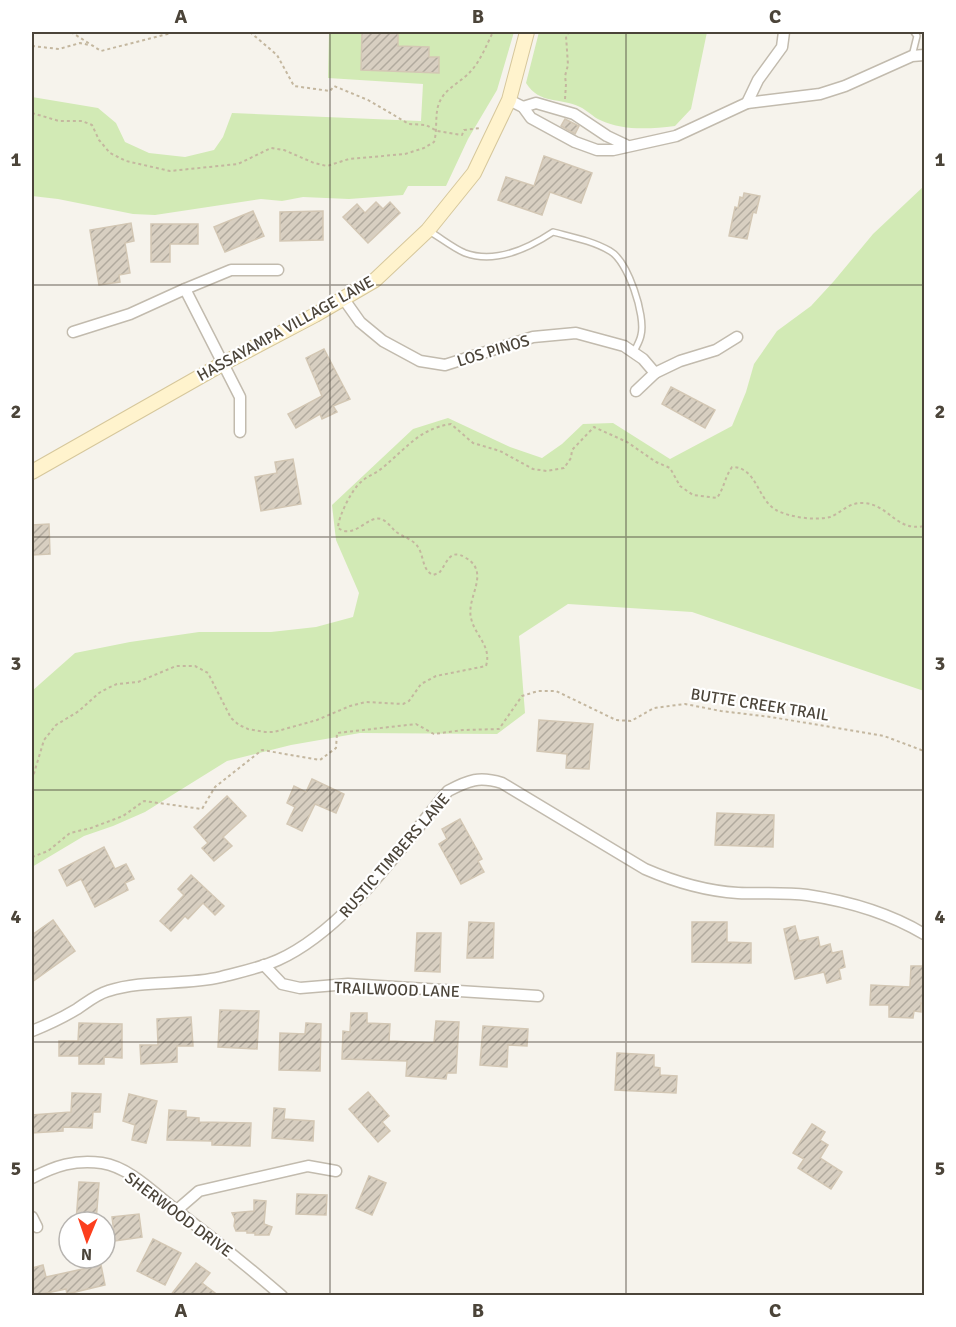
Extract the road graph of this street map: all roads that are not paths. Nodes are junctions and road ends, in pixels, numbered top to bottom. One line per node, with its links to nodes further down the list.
1 (528, 32): 6 (street, HASSAYAMPA VILLAGE LANE)
2 (784, 32): 7 (street)
3 (914, 32): 5 (lane)
4 (924, 55): 5 (street)
5 (912, 56): 7 (street)
6 (509, 100): 8 (street); 12 (street, HASSAYAMPA VILLAGE LANE)
7 (747, 103): 11 (street)
8 (524, 107): 9 (street); 10 (street)
9 (593, 127): 10 (street); 11 (street)
10 (584, 145): 11 (street)
11 (626, 146)
12 (428, 230): 15 (street, HASSAYAMPA VILLAGE LANE); 18 (lane)
13 (278, 270): 14 (street)
14 (185, 289): 16 (street); 19 (street)
15 (343, 298): 18 (street, LOS PINOS); 19 (street, HASSAYAMPA VILLAGE LANE)
16 (73, 332)
17 (737, 337): 20 (street)
18 (634, 352): 20 (street, LOS PINOS)
19 (224, 363): 22 (street); 23 (street, HASSAYAMPA VILLAGE LANE)
20 (655, 373): 21 (street)
21 (636, 391)
22 (240, 432)
23 (32, 472)
24 (924, 934): 25 (street, RUSTIC TIMBERS LANE)
25 (264, 965): 26 (street, TRAILWOOD LANE); 27 (street, RUSTIC TIMBERS LANE)
26 (538, 996)
27 (32, 1031)
28 (336, 1171): 30 (street)
29 (32, 1178): 30 (street, SHERWOOD DRIVE)
30 (177, 1210): 31 (street, SHERWOOD DRIVE)
31 (282, 1296)

